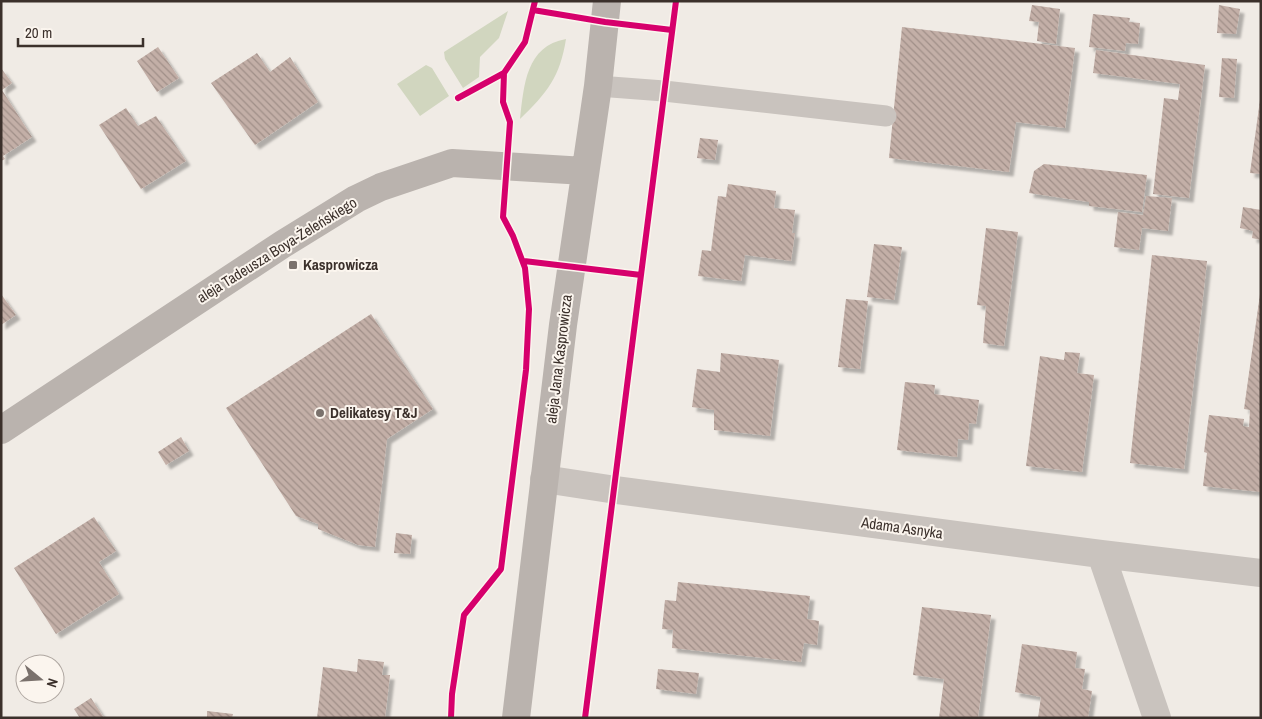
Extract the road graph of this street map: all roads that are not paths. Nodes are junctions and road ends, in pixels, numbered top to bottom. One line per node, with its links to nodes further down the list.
1 (607, 1): 2 (street, aleja Jana Kasprowicza)
2 (598, 86): 3 (lane); 4 (street, aleja Jana Kasprowicza)
3 (886, 116)
4 (584, 171): 5 (street, aleja Tadeusza Boya-Żeleńskiego); 6 (street, aleja Jana Kasprowicza)
5 (1, 430)
6 (544, 479): 7 (street, Adama Asnyka); 9 (street, aleja Jana Kasprowicza)
7 (1101, 554): 8 (street, Adama Asnyka); 10 (street)
8 (1261, 573)
9 (516, 718)
10 (1157, 718)

